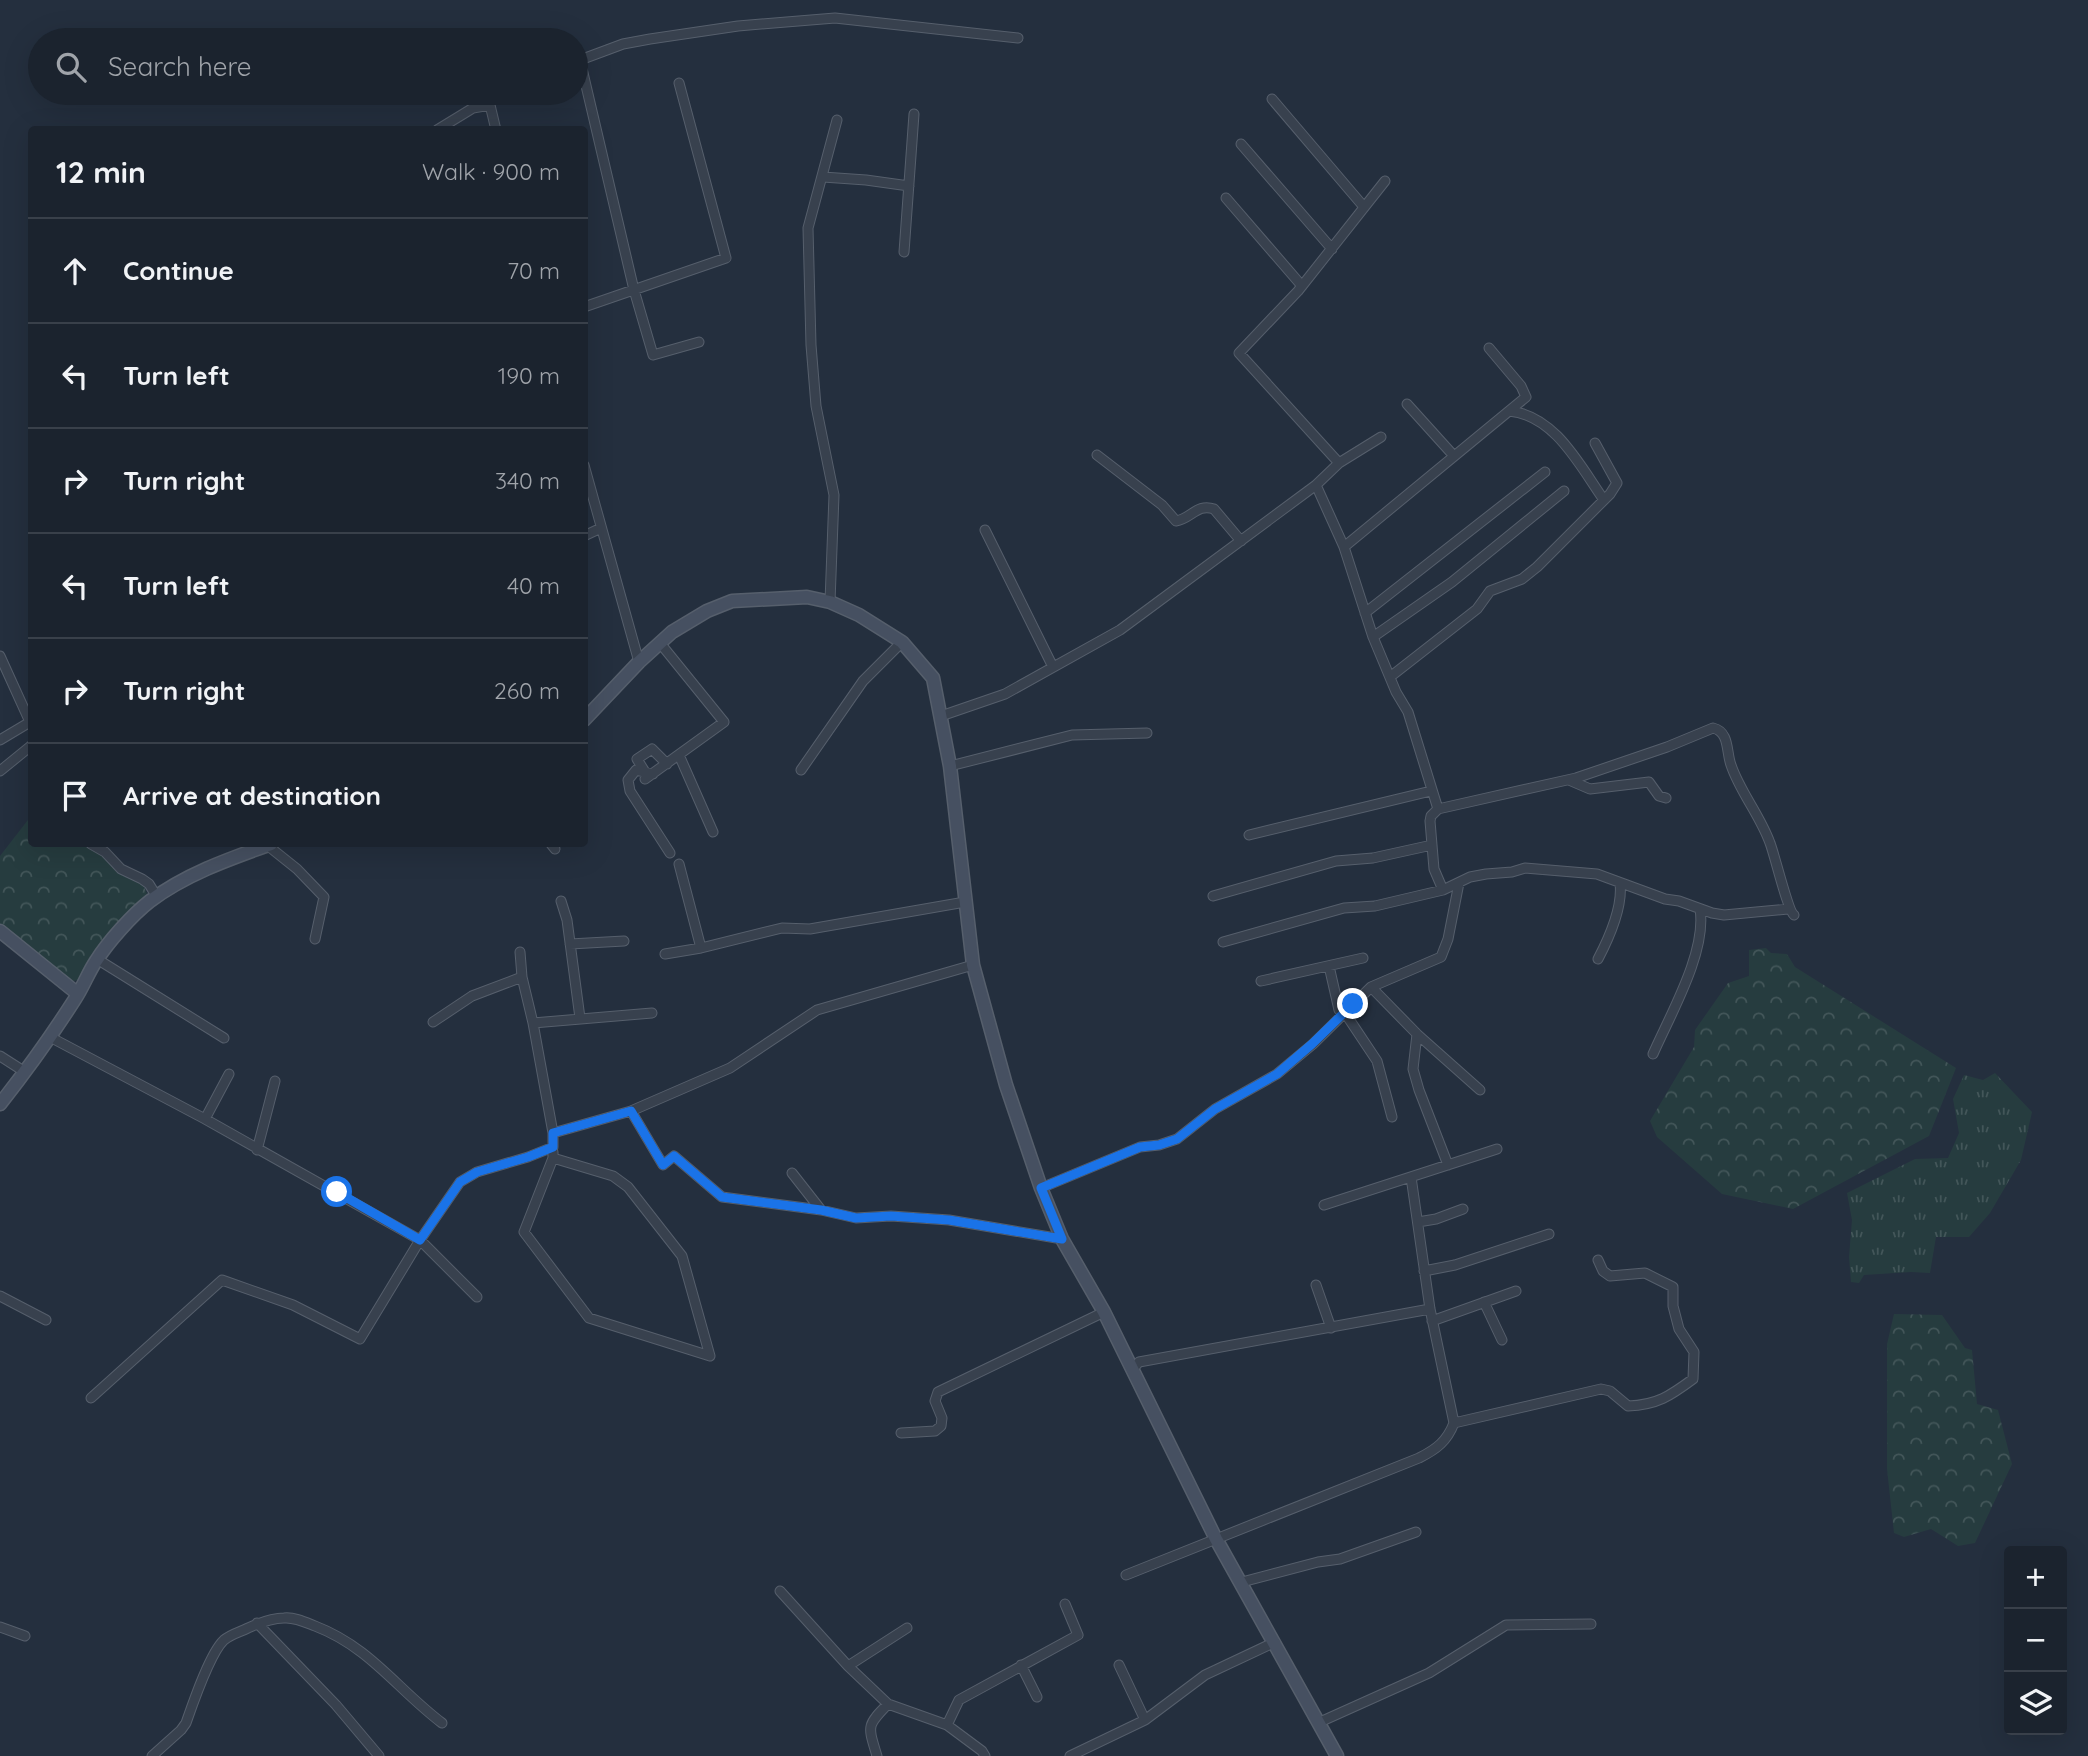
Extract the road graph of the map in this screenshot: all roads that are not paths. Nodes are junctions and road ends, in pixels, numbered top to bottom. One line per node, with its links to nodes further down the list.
1 (1018, 38): 2 (street)
2 (588, 57)
3 (680, 83): 21 (street)
4 (588, 94): 21 (street)
5 (1272, 99): 17 (street)
6 (484, 105): 10 (street)
7 (490, 105): 11 (street)
8 (914, 114): 15 (street)
9 (837, 120): 13 (street)
10 (443, 126)
11 (495, 126)
12 (1241, 144): 18 (street)
13 (822, 177): 15 (street); 42 (street)
14 (1385, 181): 17 (street)
15 (909, 186): 19 (street)
16 (1226, 198): 20 (street)
17 (1364, 207): 18 (street)
18 (1332, 249): 20 (street)
19 (904, 251)
20 (1302, 286): 31 (street)
21 (634, 290): 22 (street); 23 (street)
22 (588, 306)
23 (699, 342)
24 (1489, 348): 26 (street)
25 (1407, 404): 30 (street)
26 (1509, 411): 30 (street); 36 (street)
27 (1381, 437): 31 (street)
28 (1595, 443): 36 (street)
29 (1097, 455): 40 (street)
30 (1454, 456): 41 (street)
31 (1339, 463): 34 (street)
32 (1545, 472): 43 (street)
33 (588, 480): 37 (street)
34 (1316, 485): 40 (street); 41 (street)
35 (1564, 491): 44 (street)
36 (1604, 500): 50 (street)
37 (601, 528): 39 (street); 48 (street)
38 (985, 530): 49 (street)
39 (588, 534)
40 (1241, 541): 49 (street)
41 (1344, 547): 43 (street)
42 (830, 602): 45 (street); 46 (street)
43 (1365, 613): 44 (street)
44 (1373, 637): 50 (street)
45 (902, 642): 52 (street); 62 (street)
46 (660, 643): 48 (street); 58 (street)
47 (0, 656): 53 (street)
48 (639, 662): 51 (street)
49 (1053, 667): 52 (street)
50 (1390, 677): 65 (street)
51 (588, 716)
52 (941, 716): 60 (street)
53 (28, 718)
54 (28, 723): 56 (street)
55 (1147, 733): 60 (street)
56 (0, 740)
57 (28, 748): 61 (street)
58 (679, 755): 59 (street); 68 (street)
59 (667, 764): 63 (street); 63 (street)
60 (950, 766): 82 (street)
61 (1, 769)
62 (801, 770)
63 (649, 777): 74 (street)
64 (1569, 780): 66 (street); 67 (street); 83 (street)
65 (1431, 791): 67 (street); 69 (street)
66 (1666, 798)
67 (1438, 809): 70 (street)
68 (713, 832)
69 (1248, 835)
70 (1432, 845): 78 (street); 79 (street)
71 (96, 847): 80 (street)
72 (261, 847): 80 (street)
73 (272, 847): 85 (street)
74 (670, 853)
75 (679, 864): 89 (street)
76 (1459, 883): 77 (street); 78 (street); 99 (street)
77 (1619, 883): 83 (street); 94 (street)
78 (1443, 890): 87 (street)
79 (1213, 896)
80 (157, 897): 93 (street)
81 (561, 901): 88 (street)
82 (965, 902): 89 (street); 95 (street)
83 (1700, 909): 109 (street)
84 (0, 931): 100 (street)
85 (315, 939)
86 (624, 942): 88 (street)
87 (1223, 942)
88 (570, 944): 103 (street)
89 (701, 948): 91 (street)
90 (520, 952): 97 (street)
91 (665, 954)
92 (1363, 958): 96 (street)
93 (97, 959): 100 (street); 108 (street)
94 (1598, 959)
95 (973, 965): 116 (street); 126 (street)
96 (1329, 966): 98 (street); 102 (street)
97 (522, 977): 104 (street); 105 (street)
98 (1261, 981)
99 (1371, 987): 102 (street); 106 (street)
100 (78, 995): 107 (street)
101 (652, 1013): 103 (street)
102 (1345, 1013): 117 (street); 126 (street)
103 (580, 1018): 105 (street)
104 (433, 1022)
105 (533, 1023): 119 (street)
106 (1417, 1034): 114 (street); 123 (street)
107 (50, 1037): 111 (street); 118 (street)
108 (224, 1038)
109 (1653, 1054)
110 (0, 1056): 111 (street)
111 (25, 1072): 115 (street)
112 (229, 1074): 118 (street)
113 (275, 1081): 121 (street)
114 (1480, 1090)
115 (0, 1104)
116 (631, 1111): 119 (street); 129 (street)
117 (1392, 1117)
118 (205, 1119): 121 (street)
119 (553, 1133): 122 (street)
120 (1497, 1149): 123 (street)
121 (257, 1150): 133 (street)
122 (553, 1153): 122 (street); 133 (street)
123 (1448, 1165): 125 (street)
124 (792, 1173): 129 (street)
125 (1411, 1177): 127 (street); 130 (street)
126 (1041, 1188): 132 (street)
127 (1325, 1205)
128 (1463, 1209): 130 (street)
129 (821, 1210): 132 (street)
130 (1418, 1222): 135 (street)
131 (1549, 1234): 135 (street)
132 (1062, 1239): 142 (street)
133 (420, 1240): 139 (street); 148 (street)
134 (1598, 1260): 149 (street)
135 (1424, 1271): 141 (street)
136 (1316, 1285): 145 (street)
137 (1516, 1291): 140 (street)
138 (0, 1296): 143 (street)
139 (477, 1297)
140 (1484, 1302): 144 (street); 146 (street)
141 (1430, 1309): 144 (street); 145 (street)
142 (1104, 1312): 147 (street); 150 (street)
143 (46, 1320)
144 (1432, 1321): 149 (street)
145 (1331, 1328): 147 (street)
146 (1502, 1340)
147 (1133, 1369): 152 (street)
148 (91, 1398)
149 (1454, 1423): 152 (street)
150 (901, 1433)
151 (1416, 1532): 154 (street)
152 (1216, 1539): 153 (street); 154 (street)
153 (1126, 1575)
154 (1242, 1582): 162 (street)
155 (780, 1591): 165 (street)
156 (1065, 1604): 163 (street)
157 (257, 1623): 169 (street); 172 (street); 173 (street)
158 (1591, 1624): 170 (street)
159 (0, 1627): 161 (street)
160 (907, 1628): 165 (street)
161 (25, 1636)
162 (1275, 1642): 168 (street); 170 (street)
163 (1021, 1665): 166 (street); 171 (street)
164 (1119, 1665): 168 (street)
165 (848, 1666): 167 (street)
166 (1037, 1697)
167 (888, 1704): 171 (street); 174 (street)
168 (1145, 1720): 176 (street)
169 (442, 1723)
170 (1320, 1723): 177 (street)
171 (947, 1725): 175 (street)
172 (152, 1756)
173 (379, 1756)
174 (877, 1756)
175 (985, 1756)
176 (1070, 1756)
177 (1337, 1756)

